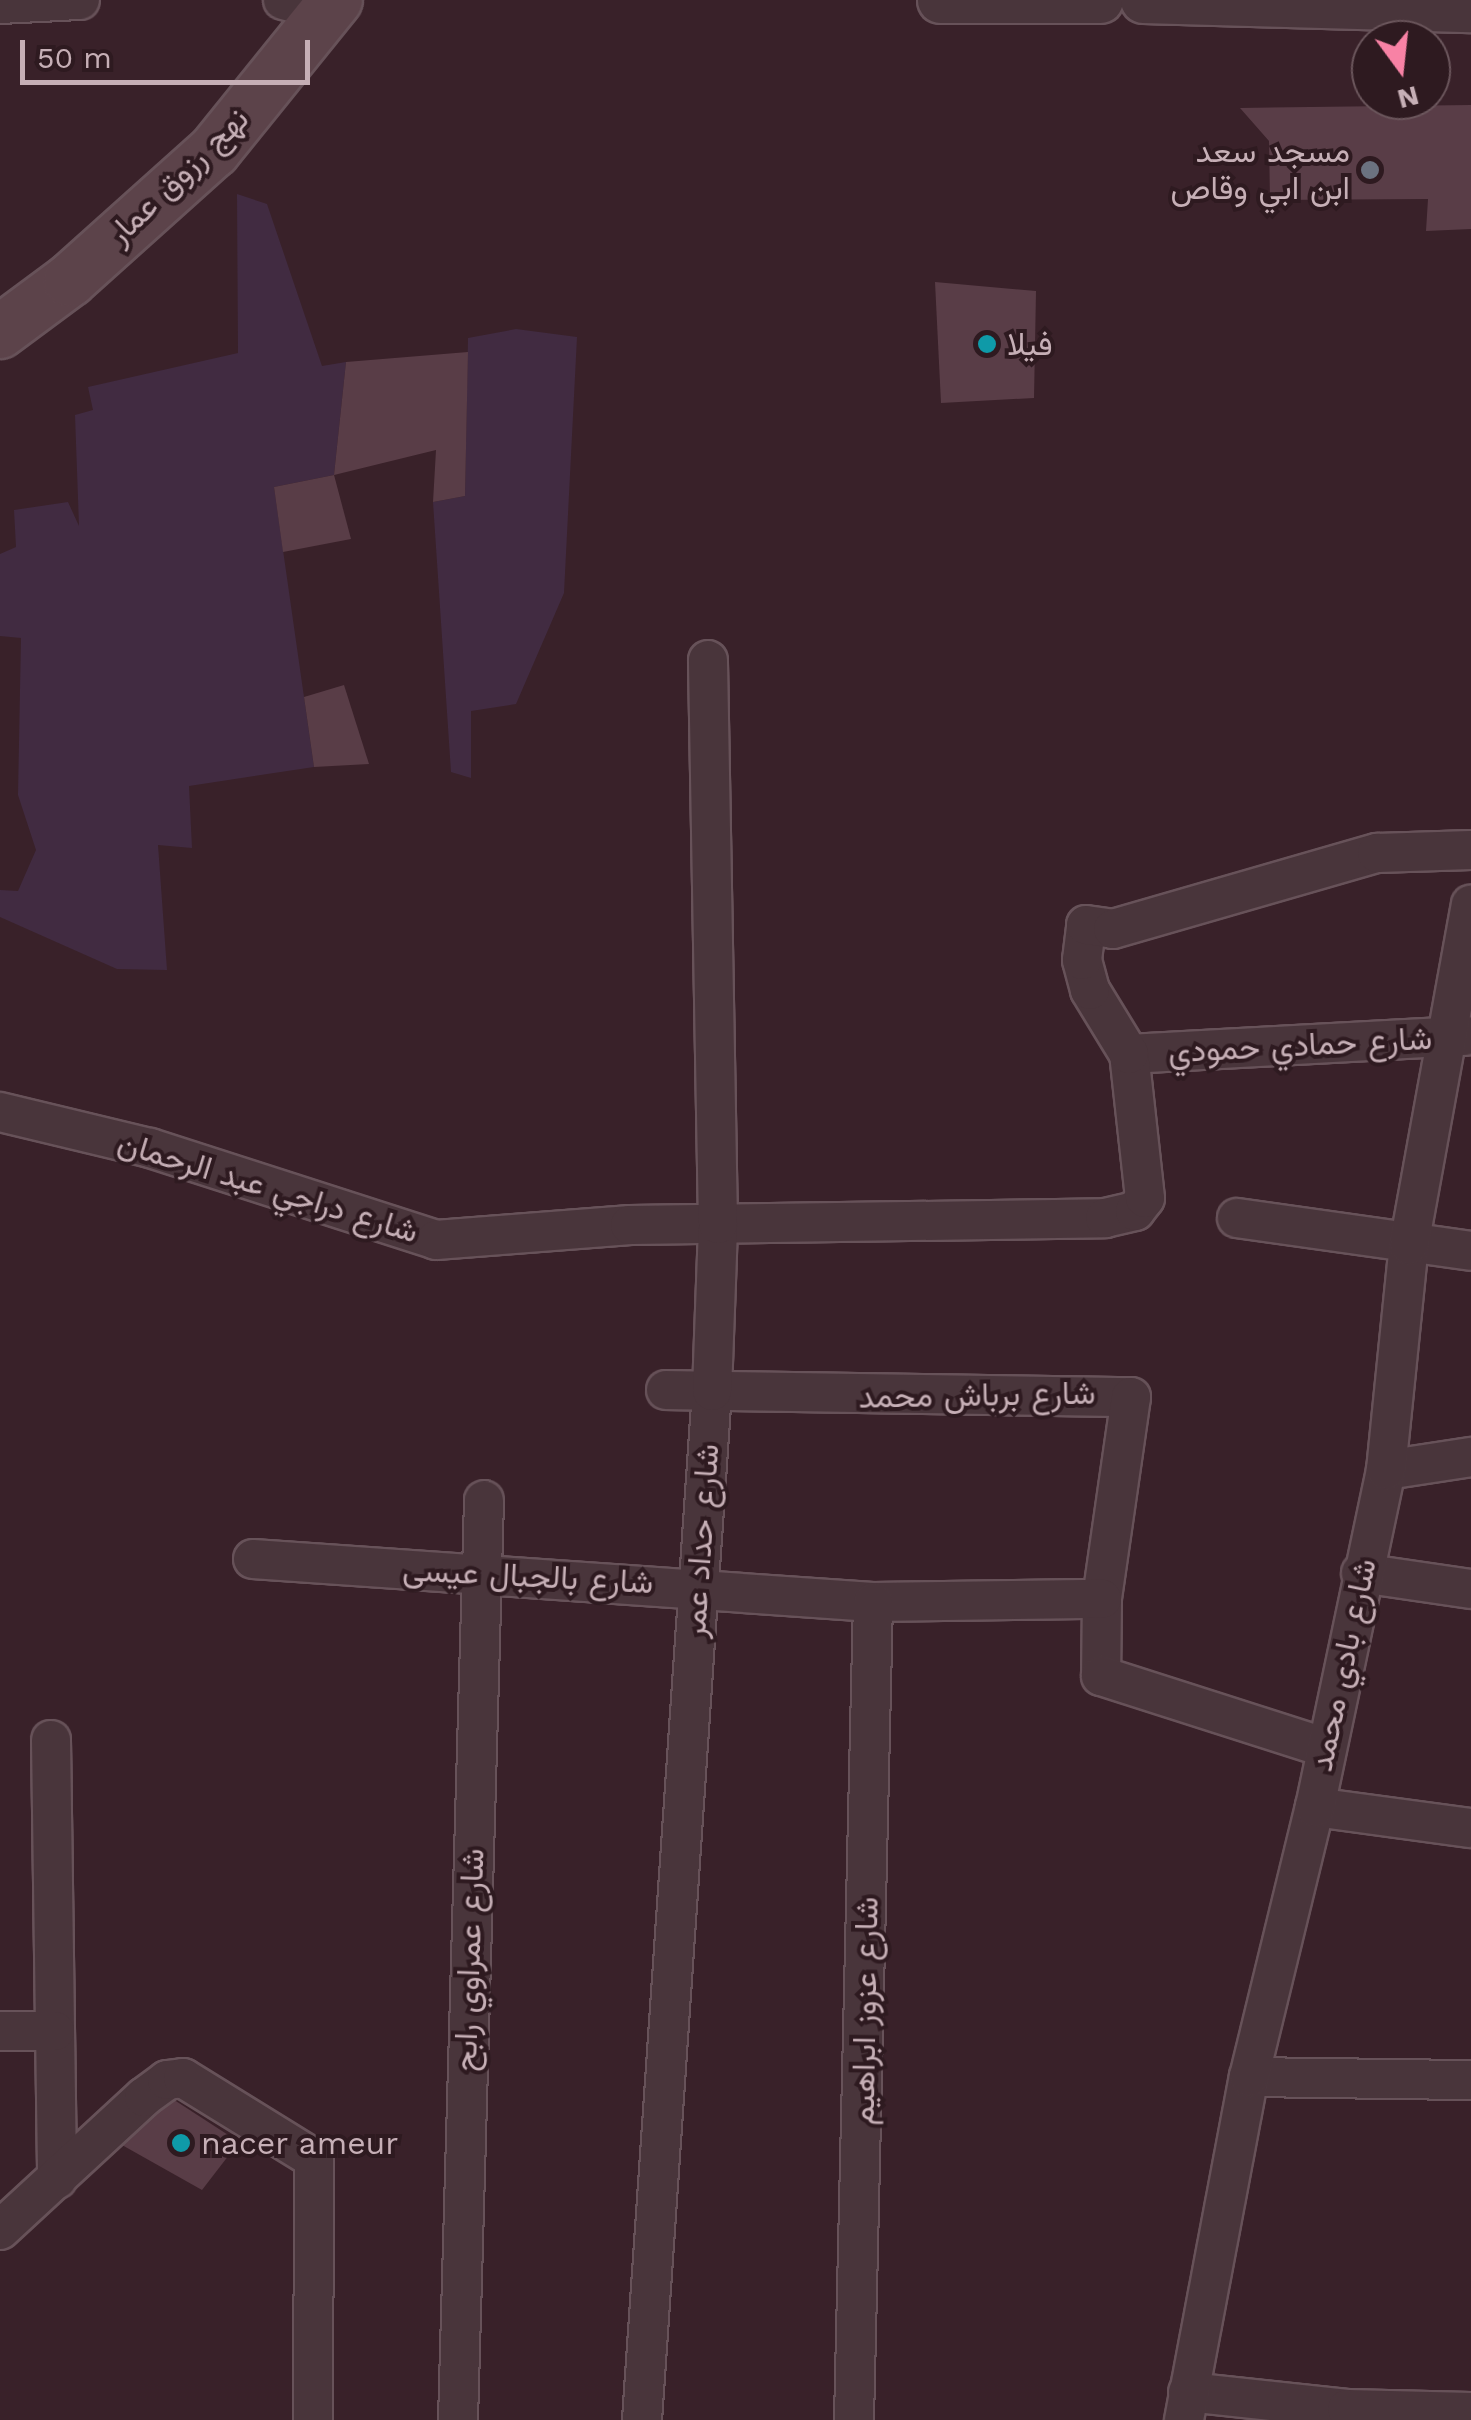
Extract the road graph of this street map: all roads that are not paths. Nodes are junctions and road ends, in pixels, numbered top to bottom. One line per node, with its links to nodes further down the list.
1 (51, 0): 2 (street); 7 (street)
2 (80, 0)
3 (940, 0): 4 (street)
4 (1100, 0)
5 (1143, 0): 6 (street)
6 (1399, 2): 9 (street)
7 (0, 4)
8 (316, 4): 10 (main road, نهج رزوق عمار)
9 (1471, 9)
10 (0, 332)
11 (708, 660): 18 (street, شارع حداد عمر)
12 (1471, 850): 15 (street)
13 (1471, 904): 14 (street, شارع بادي محمد)
14 (1458, 1036): 15 (street, شارع حمادي حمودي); 19 (street, شارع بادي محمد)
15 (1129, 1054): 18 (street)
16 (0, 1112): 18 (street, شارع دراجي عبد الرحمان)
17 (1237, 1218): 19 (street)
18 (718, 1224): 22 (street, شارع حداد عمر)
19 (1409, 1245): 20 (street); 24 (street, شارع بادي محمد)
20 (1471, 1250)
21 (666, 1390): 22 (street, شارع برباش محمد)
22 (712, 1391): 29 (street, شارع حداد عمر); 31 (street, شارع برباش محمد)
23 (1471, 1457): 24 (street)
24 (1386, 1470): 27 (street, شارع بادي محمد)
25 (484, 1500): 28 (street, شارع عمراوي رابح)
26 (253, 1559): 28 (street, شارع بالجبال عيسى)
27 (1361, 1573): 30 (street); 34 (street, شارع بادي محمد)
28 (484, 1574): 29 (street, شارع بالجبال عيسى); 46 (street, شارع عمراوي رابح)
29 (697, 1586): 32 (street, شارع بالجبال عيسى); 47 (street, شارع حداد عمر)
30 (1471, 1589)
31 (1102, 1600): 32 (street, شارع بالجبال عيسى); 34 (street, شارع برباش محمد)
32 (873, 1602): 48 (street, شارع عزوز ابراهيم)
33 (51, 1740): 38 (street)
34 (1323, 1747): 35 (street, شارع بادي محمد)
35 (1315, 1807): 36 (street); 39 (street, شارع بادي محمد)
36 (1471, 1828)
37 (0, 2031): 38 (street)
38 (55, 2031): 41 (street)
39 (1249, 2076): 40 (street); 43 (street, شارع بادي محمد)
40 (1471, 2080)
41 (56, 2179): 42 (street); 45 (street)
42 (0, 2230)
43 (1186, 2406): 44 (street)
44 (1471, 2412)
45 (313, 2420)
46 (458, 2420)
47 (642, 2420)
48 (854, 2420)

